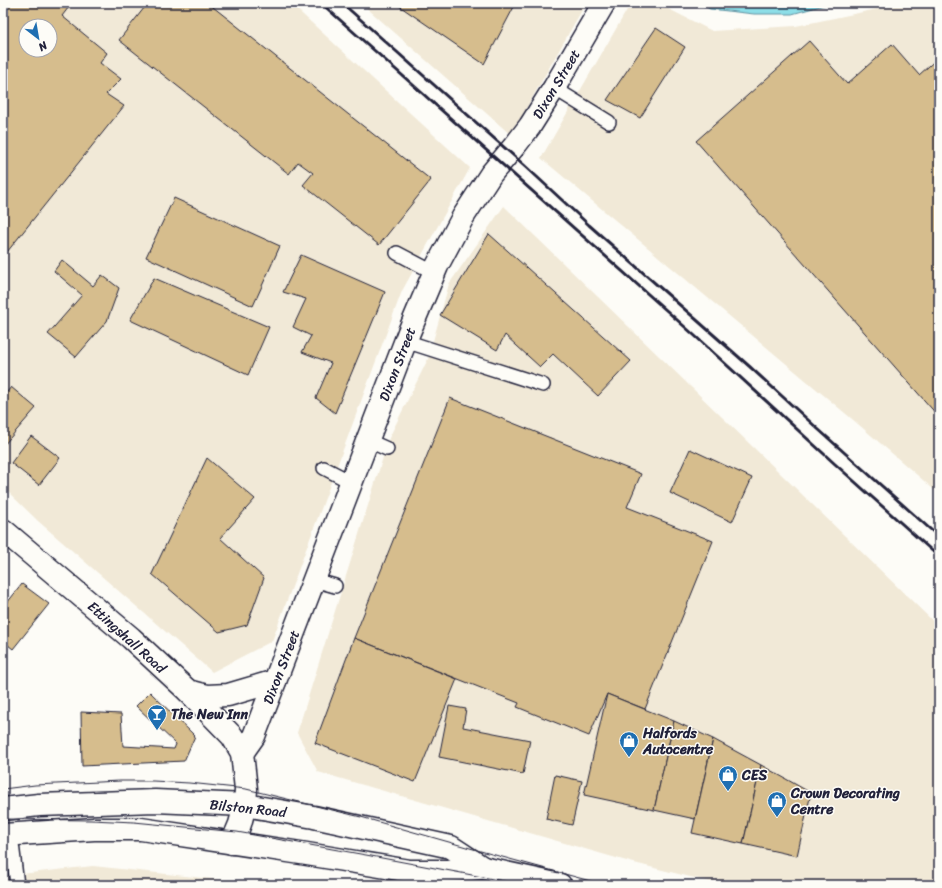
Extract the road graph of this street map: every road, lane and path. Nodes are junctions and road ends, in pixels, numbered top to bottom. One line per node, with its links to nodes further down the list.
1 (604, 3): 2 (main road, Dixon Street)
2 (554, 88): 3 (lane); 5 (main road, Dixon Street)
3 (609, 122)
4 (397, 253): 5 (lane)
5 (435, 273): 6 (main road, Dixon Street)
6 (405, 341): 7 (lane); 8 (main road, Dixon Street)
7 (543, 386)
8 (367, 440): 9 (lane); 11 (main road, Dixon Street)
9 (387, 448)
10 (324, 468): 11 (lane)
11 (351, 482): 13 (main road, Dixon Street)
12 (3, 530): 16 (main road, Ettingshall Road)
13 (314, 580): 14 (lane); 15 (main road, Dixon Street)
14 (335, 586)
15 (275, 681): 16 (main road); 17 (main road, Dixon Street)
16 (188, 691): 17 (main road, Ettingshall Road)
17 (242, 753): 18 (main road)
18 (245, 805): 19 (main road, Bilston Road); 21 (main road); 23 (main road, Bilston Road)
19 (3, 809)
20 (7, 835): 21 (main road, Bilston Road); 22 (lane)
21 (232, 843): 24 (main road, Bilston Road)
22 (8, 860): 25 (lane)
23 (483, 868): 24 (main road, Bilston Road); 26 (main road, Bilston Road)
24 (409, 878)
25 (17, 885)
26 (560, 885)

